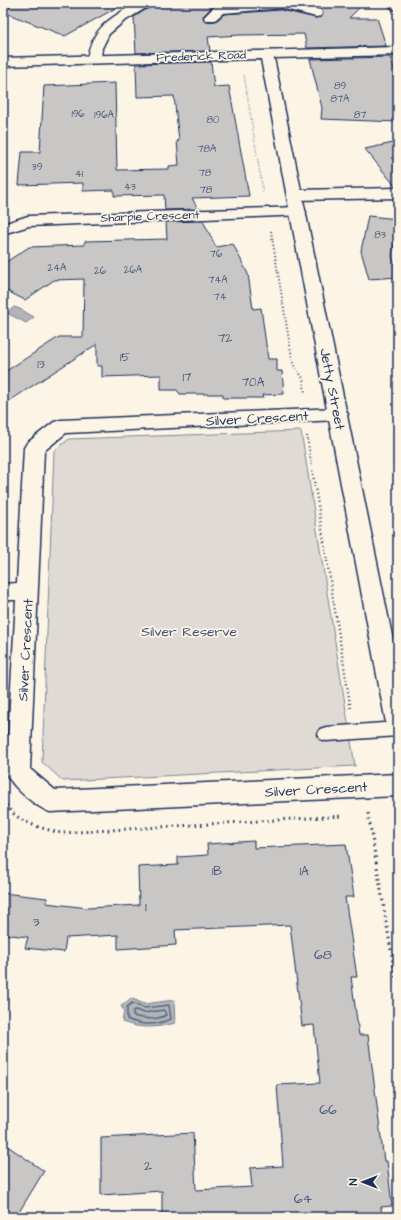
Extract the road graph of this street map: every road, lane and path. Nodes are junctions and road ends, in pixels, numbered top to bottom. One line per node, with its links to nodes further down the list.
1 (145, 3): 9 (street)
2 (393, 3): 4 (street)
3 (282, 4): 5 (street); 6 (street)
4 (398, 6)
5 (316, 13)
6 (210, 17)
7 (398, 51): 8 (street, Frederick Road)
8 (268, 55): 9 (street, Frederick Road); 14 (street, Jetty Street)
9 (94, 59): 10 (street, Frederick Road)
10 (3, 62)
11 (244, 71): 13 (path)
12 (398, 193): 14 (street, Sharpie Crescent)
13 (264, 196)
14 (296, 204): 16 (street, Sharpie Crescent); 18 (street, Jetty Street)
15 (270, 228): 17 (path)
16 (3, 229)
17 (306, 396)
18 (338, 414): 19 (street, Silver Crescent); 21 (street, Jetty Street)
19 (28, 591): 20 (street); 24 (street, Silver Crescent)
20 (3, 592)
21 (398, 723)
22 (398, 729): 23 (lane)
23 (326, 734)
24 (398, 785)

